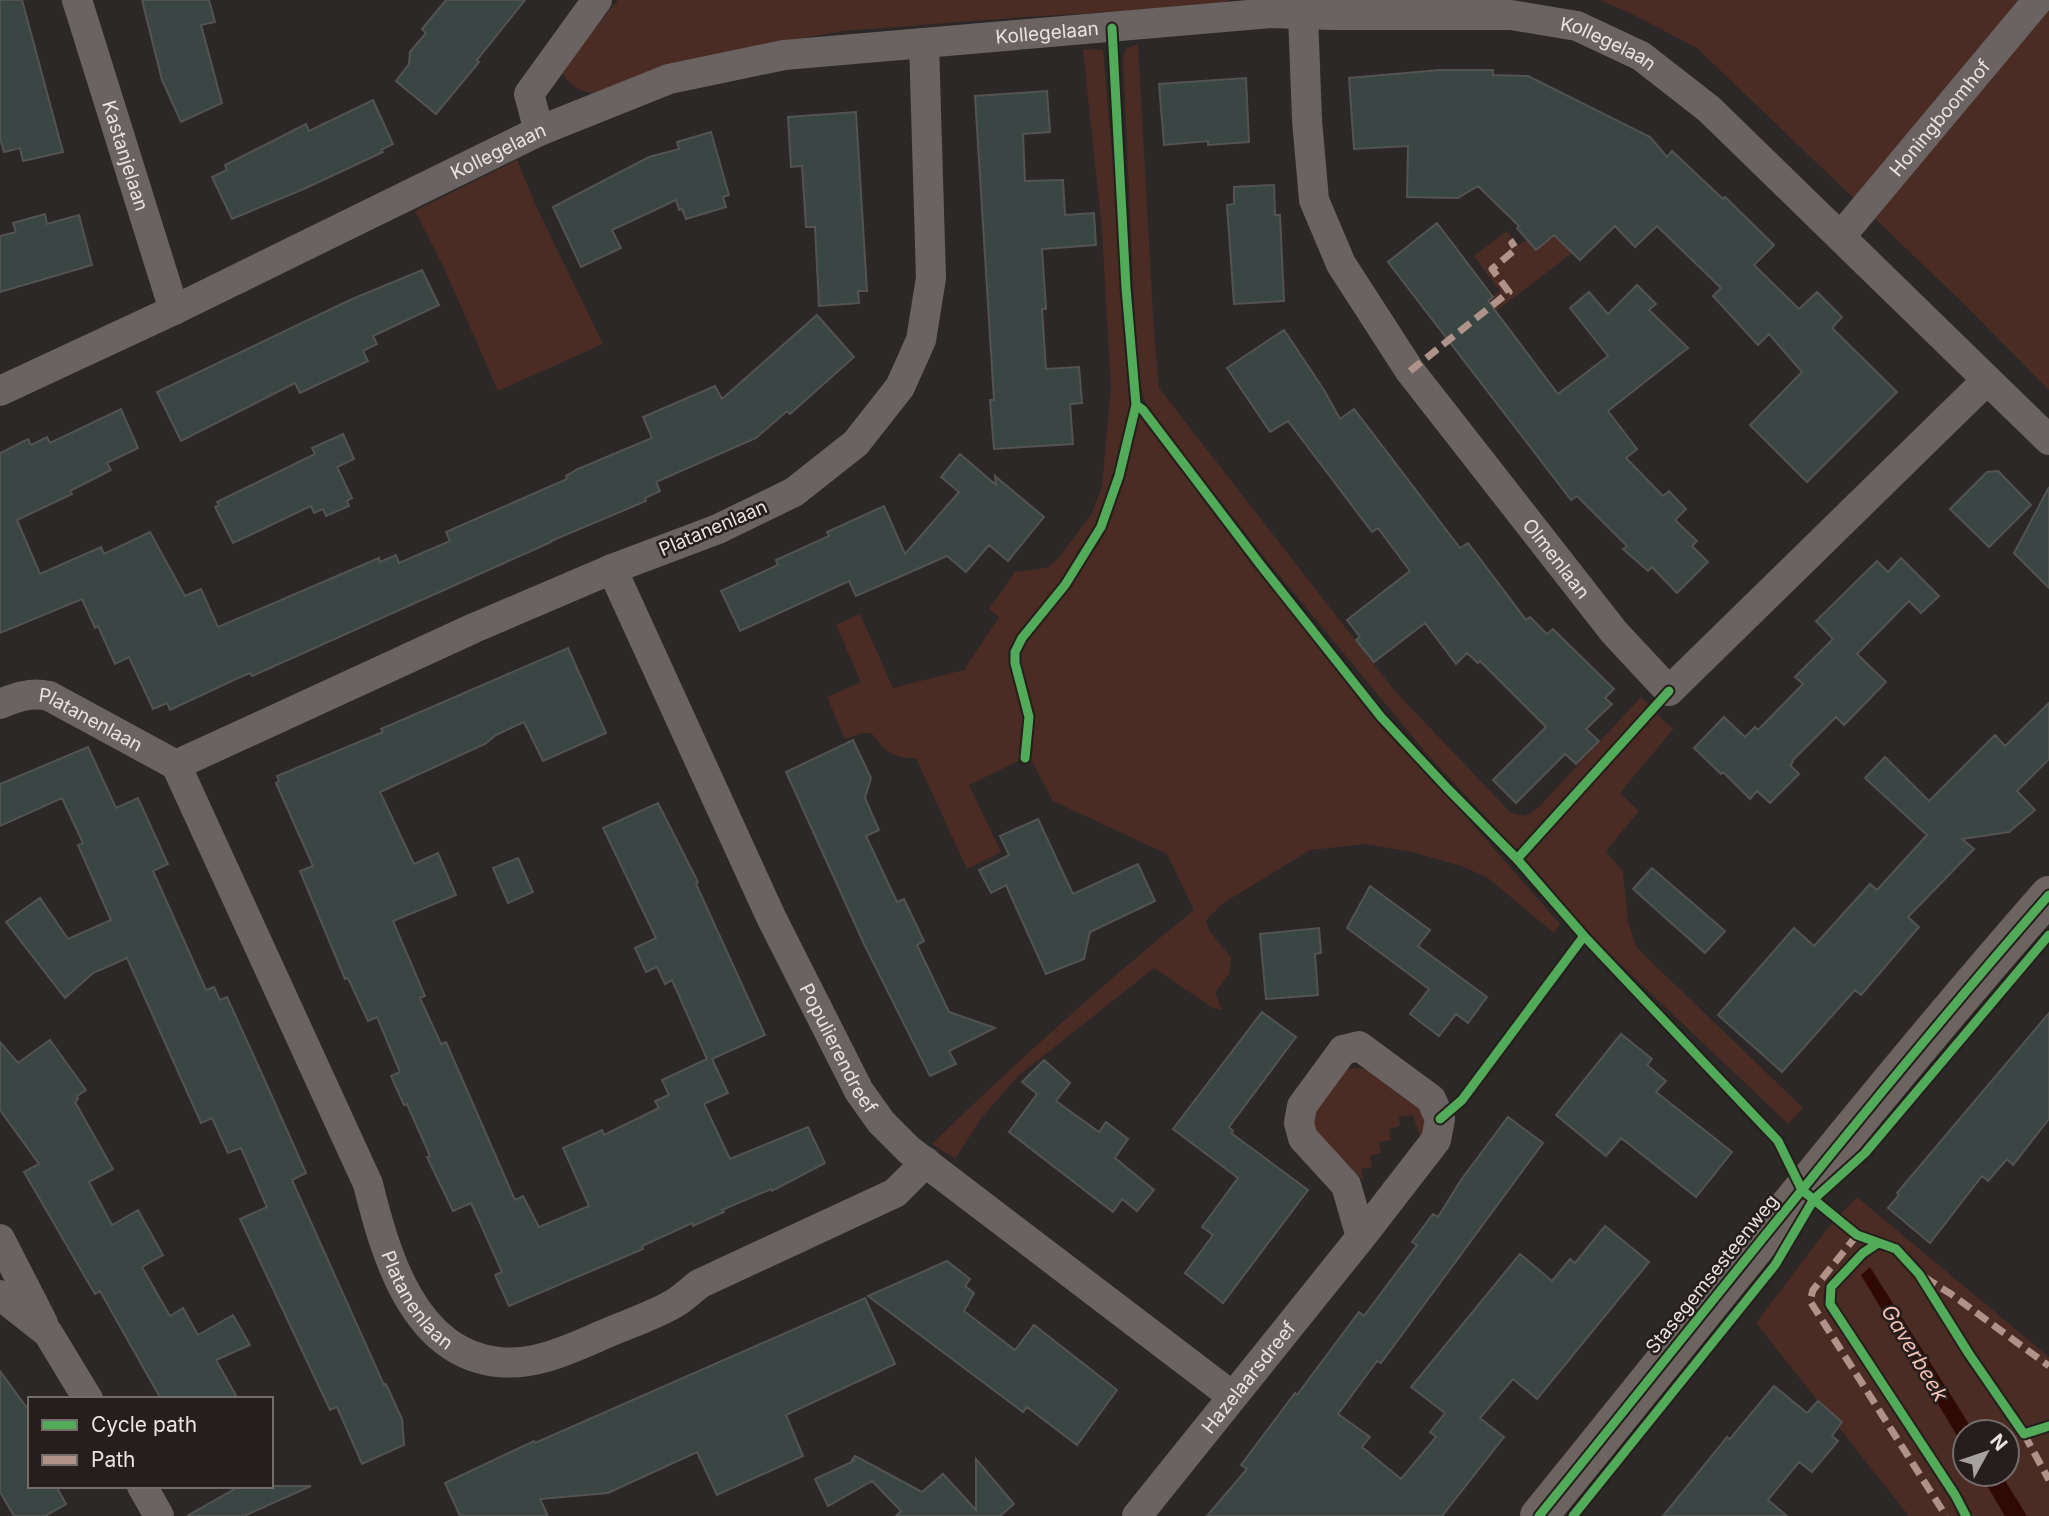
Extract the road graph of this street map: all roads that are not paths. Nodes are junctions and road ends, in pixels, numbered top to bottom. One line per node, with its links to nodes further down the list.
1 (77, 0): 9 (street, Kastanjelaan)
2 (597, 0): 7 (street)
3 (2038, 0): 8 (street, Honingboomhof)
4 (1271, 6): 5 (street, Kollegelaan); 6 (street, Kollegelaan)
5 (1303, 14): 8 (street, Kollegelaan); 10 (street, Olmenlaan)
6 (924, 43): 7 (street, Kollegelaan); 13 (street, Platanenlaan)
7 (539, 131): 9 (street, Kollegelaan)
8 (1841, 236): 10 (street, Kollegelaan)
9 (174, 310): 11 (street, Kollegelaan)
10 (1987, 380): 12 (street, Kollegelaan)
11 (0, 391)
12 (2049, 440)
13 (612, 569): 15 (street, Platanenlaan); 17 (street, Populierendreef)
14 (0, 704): 15 (street, Platanenlaan)
15 (176, 765): 17 (street, Platanenlaan)
16 (2049, 895): 27 (street, Stasegemsesteenweg)
17 (926, 1162): 22 (street, Populierendreef)
18 (1361, 1237): 18 (street, Hazelaarsdreef); 22 (street, Hazelaarsdreef)
19 (0, 1239): 21 (street)
20 (0, 1295): 21 (street)
21 (48, 1333): 23 (street)
22 (1232, 1396): 26 (street, Hazelaarsdreef)
23 (87, 1397)
24 (143, 1488): 25 (street)
25 (159, 1516)
26 (1137, 1516)
27 (1539, 1516)

